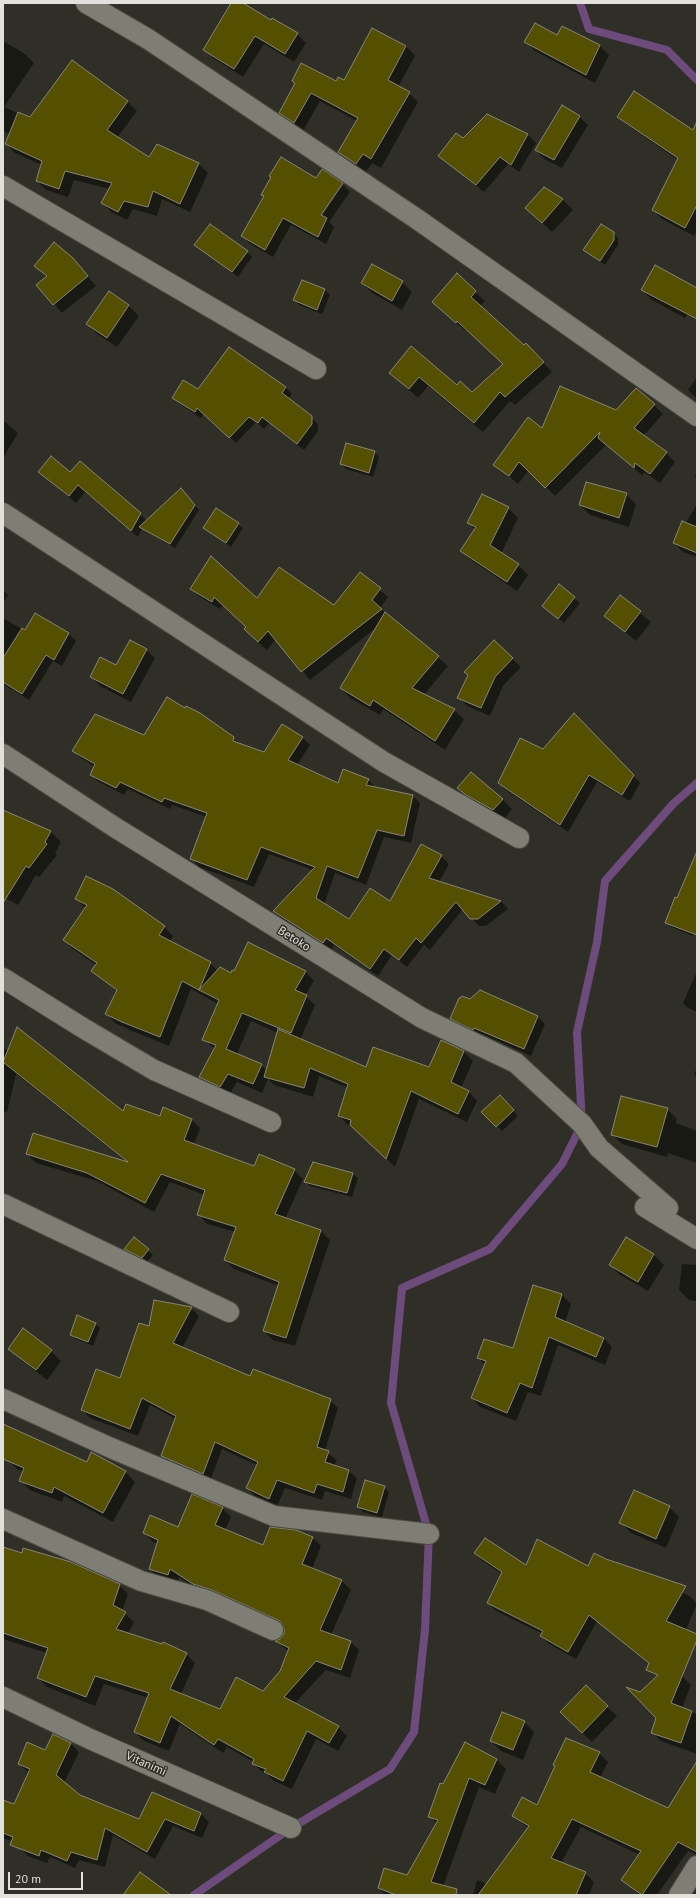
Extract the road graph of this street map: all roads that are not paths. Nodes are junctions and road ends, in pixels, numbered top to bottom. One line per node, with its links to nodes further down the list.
1 (86, 3): 4 (street)
2 (3, 186): 3 (street)
3 (316, 369)
4 (697, 416)
5 (3, 513): 7 (street)
6 (3, 754): 11 (street, Betoko)
7 (519, 838)
8 (3, 978): 9 (street)
9 (270, 1122)
10 (3, 1204): 12 (street)
11 (697, 1239)
12 (229, 1312)
13 (3, 1399): 15 (street)
14 (3, 1519): 16 (street)
15 (429, 1534)
16 (273, 1630)
17 (3, 1697): 18 (street, Vitanimi)
18 (291, 1828)
19 (697, 1866): 20 (street)
20 (679, 1895)

